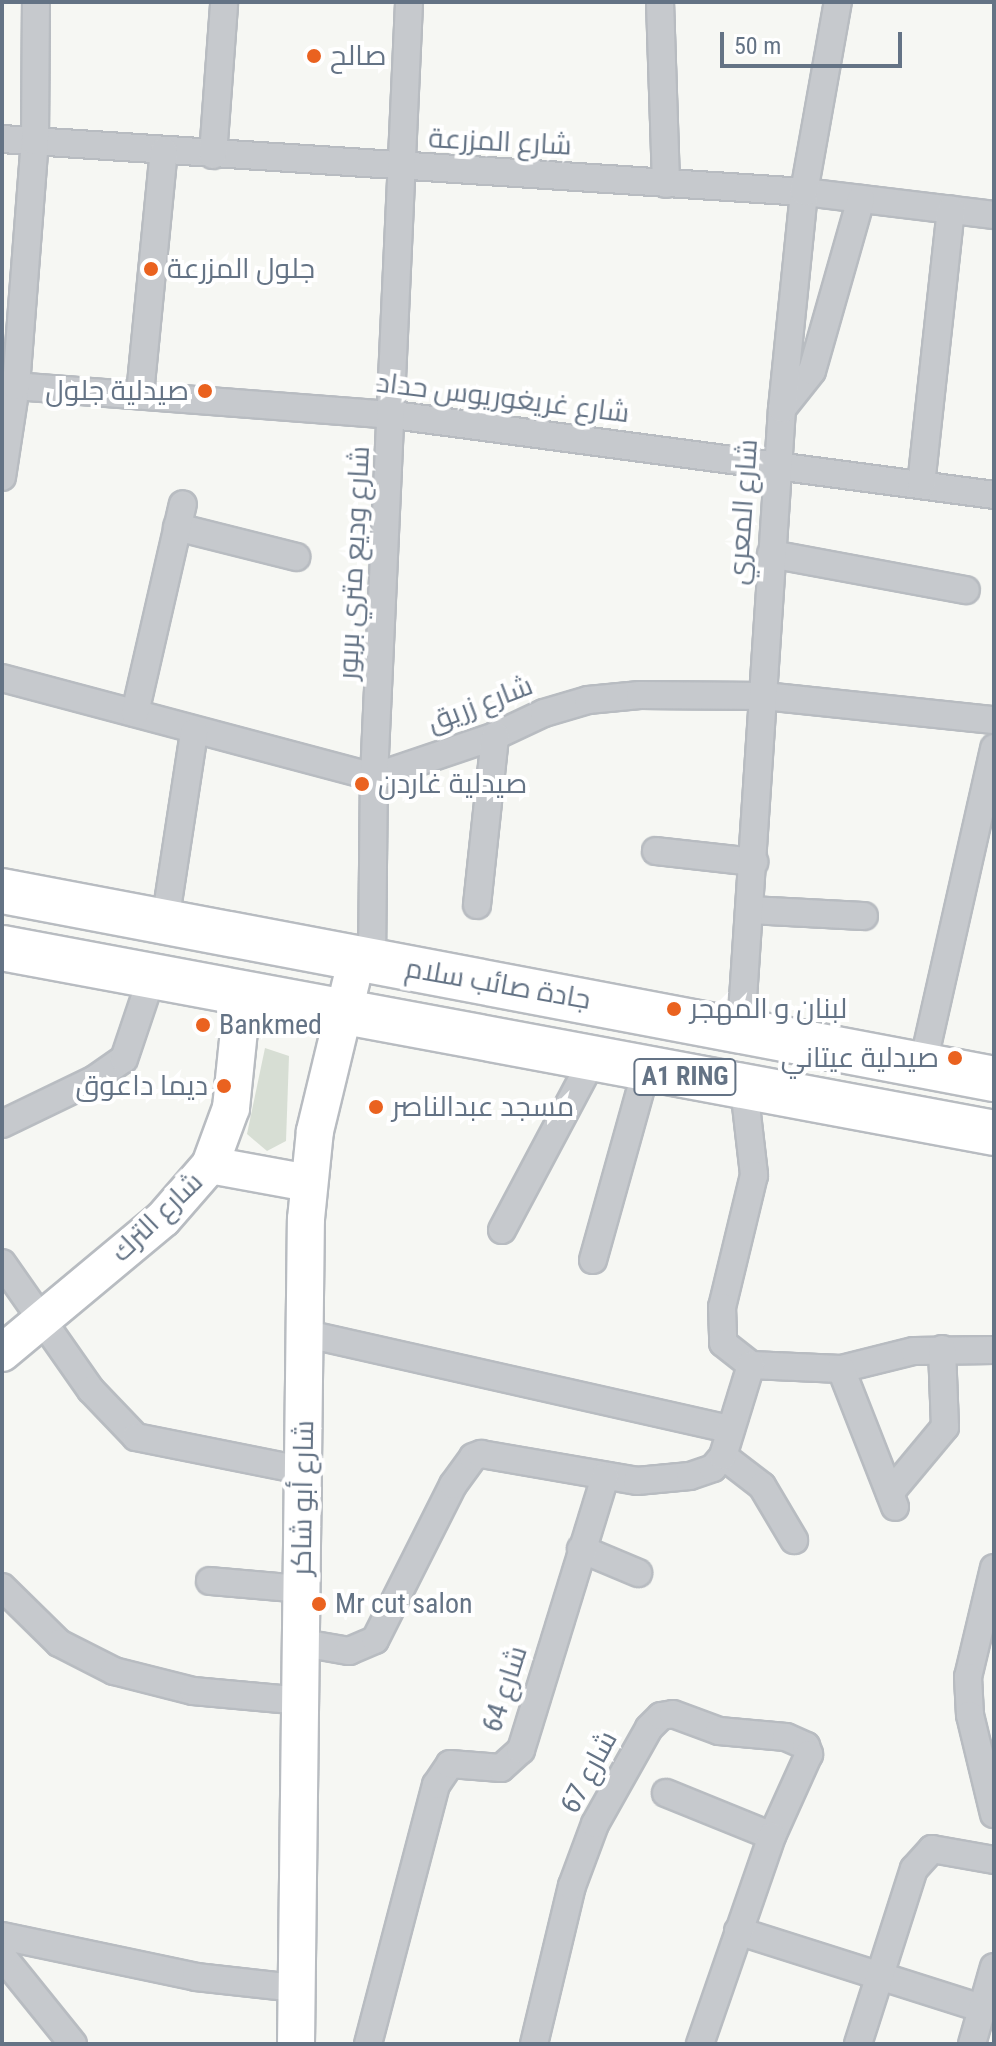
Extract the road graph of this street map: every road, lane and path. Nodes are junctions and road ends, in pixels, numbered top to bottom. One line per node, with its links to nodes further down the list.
1 (36, 2): 7 (street)
2 (409, 2): 10 (street, شارع وديع متري بربور)
3 (660, 2): 11 (street)
4 (838, 2): 12 (street, شارع المعري)
5 (224, 5): 9 (street)
6 (2, 139): 7 (street, شارع المزرعة)
7 (35, 141): 8 (street, شارع المزرعة); 16 (street)
8 (164, 151): 9 (street, شارع المزرعة); 18 (street)
9 (213, 155): 10 (street, شارع المزرعة)
10 (400, 168): 11 (street, شارع المزرعة); 20 (street, شارع وديع متري بربور)
11 (666, 184): 12 (street, شارع المزرعة)
12 (804, 192): 13 (street, شارع المزرعة); 19 (street, شارع المعري)
13 (861, 199): 14 (street, شارع المزرعة); 19 (street)
14 (951, 210): 15 (street, شارع المزرعة); 23 (street)
15 (994, 215)
16 (15, 233): 17 (street)
17 (9, 386): 18 (street, شارع غريغوريوس حداد); 22 (street)
18 (140, 394): 20 (street, شارع غريغوريوس حداد)
19 (782, 409): 21 (street, شارع المعري)
20 (394, 415): 21 (street, شارع غريغوريوس حداد); 35 (street, شارع وديع متري بربور)
21 (777, 467): 23 (street, شارع غريغوريوس حداد); 25 (street, شارع المعري)
22 (2, 477)
23 (921, 485): 24 (street, شارع غريغوريوس حداد)
24 (994, 495)
25 (771, 554): 27 (street); 29 (street, شارع المعري)
26 (296, 557): 30 (street)
27 (966, 590)
28 (2, 678): 30 (street)
29 (764, 696): 31 (street, شارع زريق); 33 (street, شارع زريق); 37 (street, شارع المعري)
30 (135, 713): 32 (street)
31 (994, 720)
32 (194, 732): 35 (street); 42 (street)
33 (495, 736): 35 (street, شارع زريق); 39 (street)
34 (994, 748): 50 (street)
35 (374, 777): 44 (street, شارع وديع متري بربور)
36 (656, 851): 37 (street)
37 (754, 862): 40 (street, شارع المعري)
38 (2, 891): 42 (highway, جادة صائب سلام / A1 RING)
39 (477, 905)
40 (749, 910): 41 (street); 48 (street, شارع المعري)
41 (864, 916)
42 (165, 922): 44 (highway, جادة صائب سلام / A1 RING)
43 (2, 948): 45 (highway, جادة صائب سلام / A1 RING)
44 (365, 960): 47 (street, شارع أبو شاكر); 48 (highway, جادة صائب سلام / A1 RING)
45 (152, 976): 46 (highway, جادة صائب سلام / A1 RING); 54 (street)
46 (243, 991): 47 (highway, جادة صائب سلام / A1 RING); 56 (street, شارع الترك)
47 (345, 1012): 49 (highway, جادة صائب سلام / A1 RING); 57 (street, شارع أبو شاكر)
48 (741, 1029): 50 (highway, جادة صائب سلام / A1 RING)
49 (593, 1059): 51 (highway, جادة صائب سلام / A1 RING); 58 (street)
50 (923, 1064): 52 (highway, جادة صائب سلام / A1 RING)
51 (646, 1070): 53 (highway, جادة صائب سلام / A1 RING); 59 (street)
52 (994, 1079)
53 (744, 1088): 55 (highway, جادة صائب سلام / A1 RING); 66 (street)
54 (2, 1124)
55 (994, 1133)
56 (210, 1165): 57 (street); 61 (street, شارع الترك)
57 (308, 1183): 62 (street, شارع أبو شاكر)
58 (502, 1230)
59 (593, 1260)
60 (2, 1263): 61 (street)
61 (44, 1317): 65 (street, شارع الترك); 70 (street)
62 (307, 1334): 68 (street); 70 (street, شارع أبو شاكر)
63 (942, 1349): 64 (street); 67 (street); 67 (street)
64 (994, 1350)
65 (2, 1353)
66 (751, 1365): 67 (street); 68 (street)
67 (841, 1369)
68 (730, 1429): 69 (street)
69 (723, 1456): 71 (street); 72 (street)
70 (301, 1470): 78 (street, شارع أبو شاكر)
71 (605, 1477): 73 (street, شارع 64); 79 (street)
72 (794, 1540)
73 (581, 1549): 75 (street); 94 (street, شارع 64)
74 (994, 1568): 82 (street)
75 (638, 1573)
76 (210, 1581): 78 (street)
77 (2, 1587): 80 (street)
78 (302, 1589): 79 (street, شارع أبو شاكر)
79 (303, 1643): 80 (street, شارع أبو شاكر)
80 (303, 1701): 90 (street, شارع أبو شاكر)
81 (666, 1793): 83 (street)
82 (994, 1814)
83 (772, 1836): 85 (street); 95 (street, شارع 67)
84 (994, 1860): 89 (street)
85 (738, 1931): 89 (street); 96 (street)
86 (2, 1936): 90 (street)
87 (2, 1956): 92 (street)
88 (994, 1967): 91 (street)
89 (879, 1973): 91 (street); 97 (street)
90 (296, 1988): 93 (street, شارع أبو شاكر)
91 (984, 2009): 98 (street)
92 (73, 2044)
93 (296, 2044)
94 (368, 2044)
95 (534, 2044)
96 (700, 2044)
97 (858, 2044)
98 (972, 2044)

